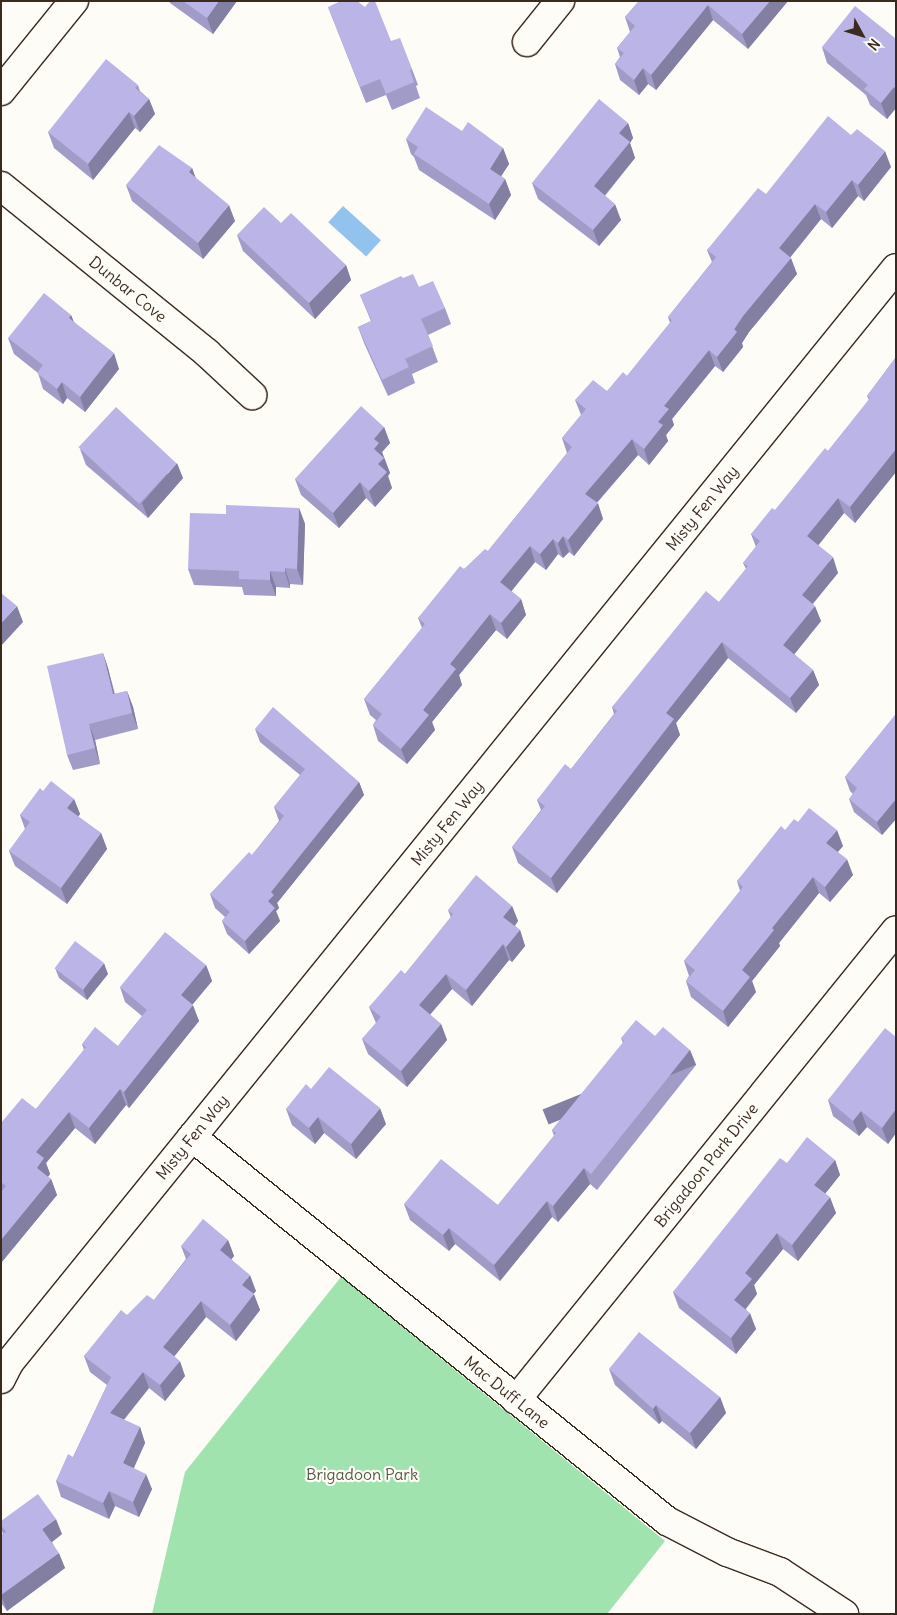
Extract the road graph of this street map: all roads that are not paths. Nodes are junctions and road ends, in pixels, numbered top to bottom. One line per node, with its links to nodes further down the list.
1 (74, 1): 4 (street)
2 (560, 1): 3 (street)
3 (527, 42)
4 (1, 91)
5 (1, 186): 7 (street, Dunbar Cove)
6 (896, 268): 9 (street, Misty Fen Way)
7 (252, 395)
8 (896, 930): 11 (street, Brigadoon Park Drive)
9 (192, 1137): 10 (street, Misty Fen Way); 11 (street, Mac Duff Lane)
10 (1, 1380)
11 (516, 1400): 12 (street, Mac Duff Lane)
12 (844, 1614)

